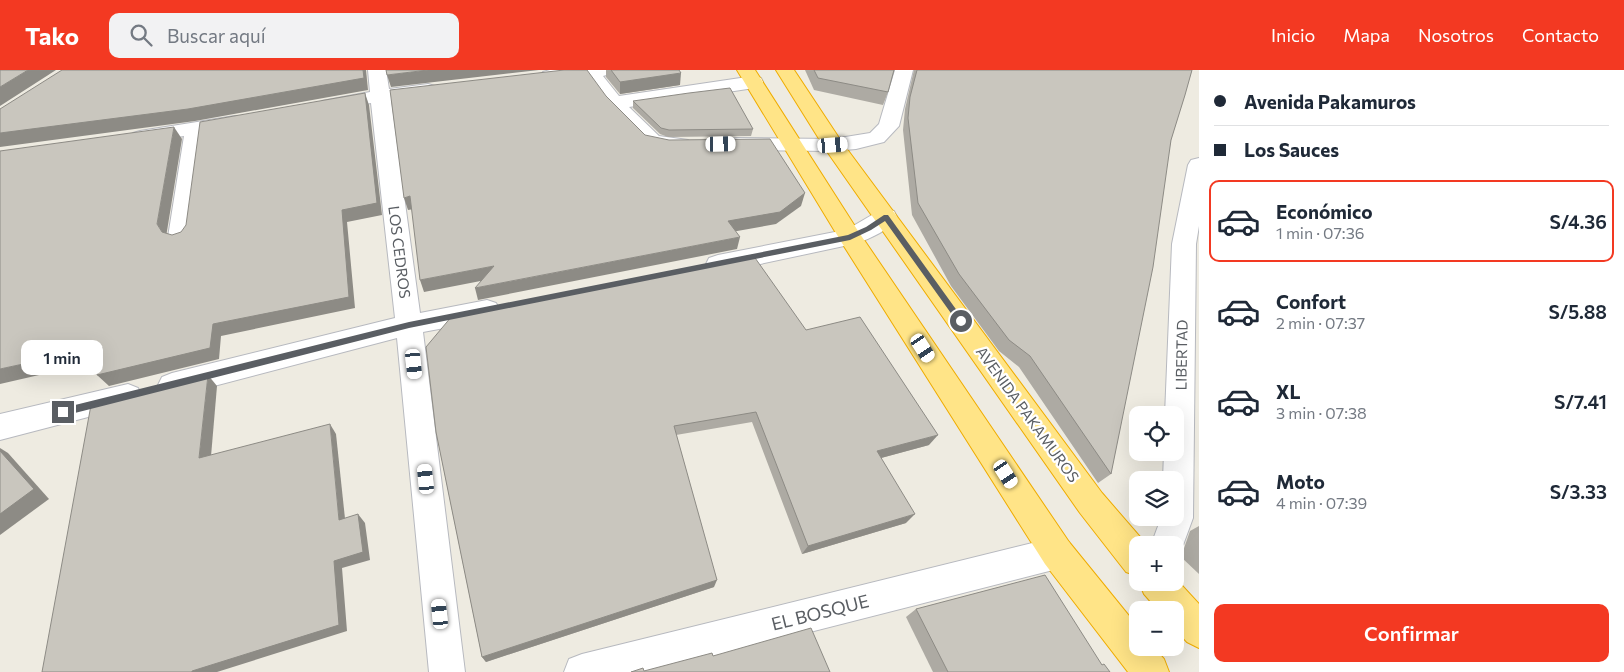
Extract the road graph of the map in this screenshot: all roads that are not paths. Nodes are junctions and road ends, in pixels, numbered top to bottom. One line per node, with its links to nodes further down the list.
1 (784, 70): 14 (highway, AVENIDA PAKAMUROS)
2 (904, 70): 14 (street)
3 (597, 71): 5 (street); 8 (street)
4 (750, 76): 8 (street); 13 (highway)
5 (533, 78)
6 (378, 83): 7 (street); 9 (street); 21 (street, LOS CEDROS)
7 (447, 88)
8 (614, 103): 13 (street)
9 (312, 108)
10 (253, 119): 11 (street)
11 (195, 130): 12 (street); 17 (street)
12 (117, 140)
13 (792, 143): 14 (street); 18 (highway)
14 (833, 145): 16 (highway, AVENIDA PAKAMUROS)
15 (1199, 165): 24 (street, LIBERTAD)
16 (886, 217): 18 (street); 25 (highway, AVENIDA PAKAMUROS)
17 (180, 237)
18 (850, 237): 19 (street); 26 (highway)
19 (693, 268)
20 (507, 306): 21 (street)
21 (409, 325): 22 (street); 29 (street, LOS CEDROS)
22 (12, 424): 23 (street)
23 (0, 438)
24 (1170, 536)
25 (1129, 549)
26 (1057, 553): 30 (street, EL BOSQUE); 31 (highway)
27 (1164, 591): 28 (highway)
28 (1199, 630)
29 (447, 672)
30 (582, 672)
31 (1151, 672)

